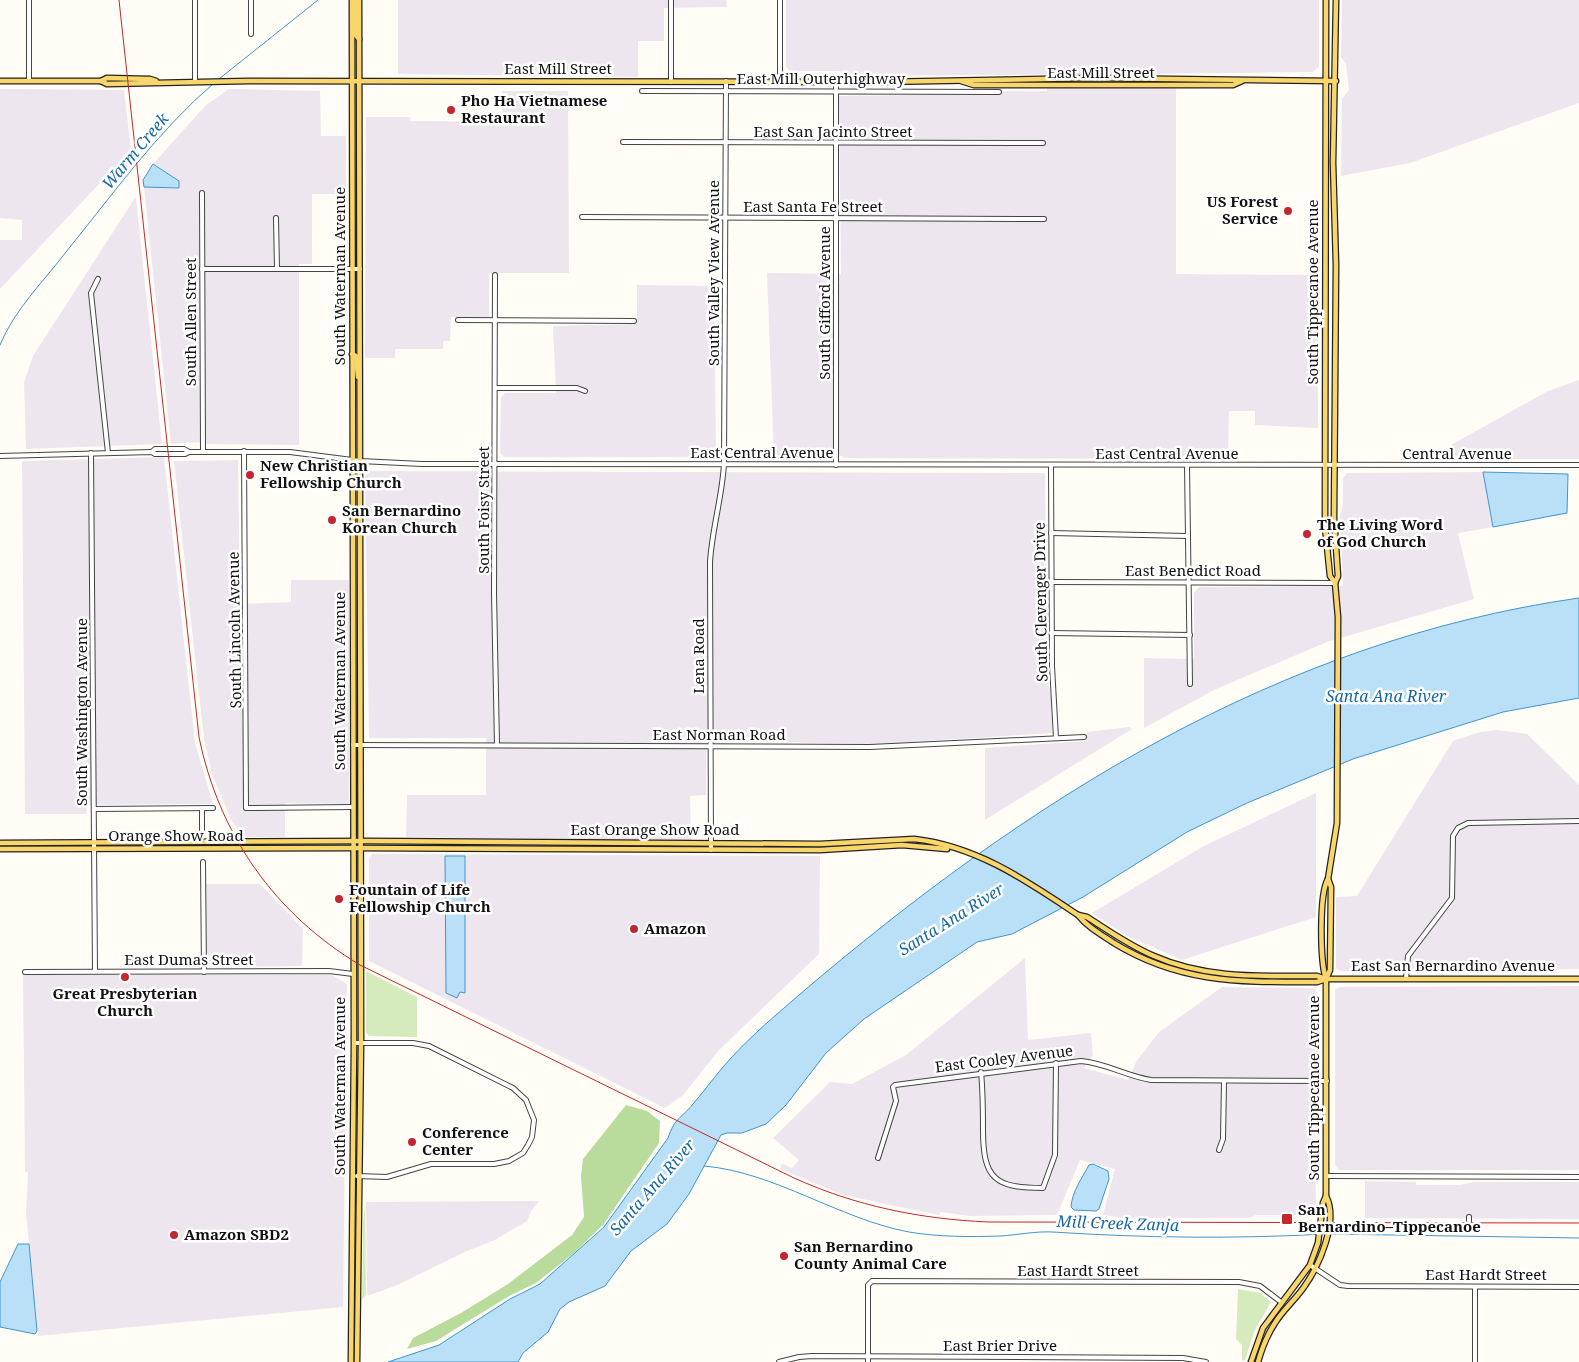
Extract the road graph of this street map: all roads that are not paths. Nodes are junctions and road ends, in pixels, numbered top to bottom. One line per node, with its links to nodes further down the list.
1 (29, 0): 13 (street)
2 (195, 0): 14 (street)
3 (251, 0): 10 (street)
4 (353, 0): 11 (main road); 15 (main road, South Waterman Avenue)
5 (359, 0): 11 (main road, South Waterman Avenue)
6 (671, 0): 19 (street)
7 (780, 0): 21 (street)
8 (1326, 0): 17 (main road, South Tippecanoe Avenue)
9 (1336, 0): 18 (main road, South Tippecanoe Avenue)
10 (251, 34)
11 (359, 40): 16 (main road, South Waterman Avenue)
12 (0, 81): 13 (main road, East Mill Street)
13 (29, 81): 14 (main road, East Mill Street)
14 (195, 81): 15 (main road, East Mill Street)
15 (352, 81): 16 (main road, East Mill Street); 41 (main road, South Waterman Avenue)
16 (360, 81): 19 (main road, East Mill Street); 42 (main road, South Waterman Avenue)
17 (1325, 81): 18 (main road, East Mill Street); 22 (main road, East Mill Street); 37 (main road, South Tippecanoe Avenue)
18 (1336, 81): 38 (main road, South Tippecanoe Avenue)
19 (671, 82): 20 (main road, East Mill Street)
20 (726, 82): 21 (main road, East Mill Street); 24 (street, South Valley View Avenue)
21 (780, 82): 22 (main road, East Mill Street)
22 (836, 82): 25 (street, South Gifford Avenue)
23 (642, 90): 24 (street, East Mill Outerhighway)
24 (726, 91): 25 (street, East Mill Outerhighway); 28 (street, South Valley View Avenue)
25 (836, 91): 26 (street, East Mill Outerhighway); 29 (street, South Gifford Avenue)
26 (999, 92)
27 (623, 142): 28 (street, East San Jacinto Street)
28 (726, 143): 29 (street, East San Jacinto Street); 34 (street, South Valley View Avenue)
29 (836, 143): 30 (street, East San Jacinto Street); 35 (street, South Gifford Avenue)
30 (1043, 143)
31 (202, 193): 39 (street, South Allen Street)
32 (582, 217): 34 (street, East Santa Fe Street)
33 (276, 218): 40 (street)
34 (726, 218): 35 (street, East Santa Fe Street); 60 (street, South Valley View Avenue)
35 (836, 218): 36 (street, East Santa Fe Street); 61 (street, South Gifford Avenue)
36 (1044, 219)
37 (1326, 265): 38 (main road); 65 (main road, South Tippecanoe Avenue)
38 (1336, 265): 66 (main road, South Tippecanoe Avenue)
39 (202, 269): 40 (street); 52 (street, South Allen Street)
40 (277, 269): 41 (street)
41 (352, 269): 42 (street); 48 (main road, South Waterman Avenue)
42 (360, 269): 49 (main road, South Waterman Avenue)
43 (495, 275): 46 (street, South Foisy Street)
44 (98, 279): 55 (street)
45 (458, 320): 46 (street)
46 (495, 320): 47 (street); 50 (street, South Foisy Street)
47 (634, 321)
48 (352, 354): 49 (main road); 57 (main road, South Waterman Avenue)
49 (360, 385): 58 (main road, South Waterman Avenue)
50 (495, 388): 51 (street); 59 (street, South Foisy Street)
51 (585, 391)
52 (203, 451): 53 (street, East Central Avenue); 55 (street, East Central Avenue)
53 (244, 451): 57 (street, East Central Avenue); 83 (street, South Lincoln Avenue)
54 (91, 453): 55 (street, East Central Avenue); 56 (street, East Central Avenue); 84 (street, South Washington Avenue)
55 (108, 453)
56 (0, 456)
57 (352, 459): 58 (street, East Central Avenue); 77 (main road, South Waterman Avenue)
58 (360, 461): 59 (street, East Central Avenue); 78 (main road, South Waterman Avenue)
59 (496, 464): 60 (street, East Central Avenue); 79 (street, South Foisy Street)
60 (724, 464): 61 (street, East Central Avenue); 80 (street, Lena Road)
61 (836, 465): 62 (street, East Central Avenue)
62 (1051, 465): 64 (street, East Central Avenue); 67 (street, South Clevenger Drive)
63 (1579, 465): 66 (street, Central Avenue)
64 (1187, 466): 65 (street, East Central Avenue); 68 (street)
65 (1326, 466): 66 (street, East Central Avenue); 71 (main road, South Tippecanoe Avenue)
66 (1335, 466): 71 (main road, South Tippecanoe Avenue)
67 (1051, 533): 68 (street); 69 (street, South Clevenger Drive)
68 (1188, 536): 70 (street)
69 (1051, 582): 70 (street, East Benedict Road); 72 (street, South Clevenger Drive)
70 (1189, 582): 71 (street, East Benedict Road); 73 (street)
71 (1335, 583): 112 (main road, South Tippecanoe Avenue)
72 (1051, 633): 73 (street); 76 (street, South Clevenger Drive)
73 (1190, 634): 74 (street)
74 (1190, 684)
75 (1084, 737): 76 (street, East Norman Road)
76 (1056, 738): 80 (street, East Norman Road)
77 (353, 745): 78 (street, East Norman Road); 83 (main road, South Waterman Avenue)
78 (360, 745): 79 (street, East Norman Road); 87 (main road, South Waterman Avenue)
79 (497, 745): 80 (street, East Norman Road)
80 (710, 746): 93 (street, Lena Road)
81 (202, 808): 82 (street); 84 (street); 86 (street)
82 (213, 808)
83 (353, 808): 90 (main road, South Waterman Avenue)
84 (94, 810): 89 (street, South Washington Avenue)
85 (1579, 821): 113 (street)
86 (202, 832)
87 (361, 841): 90 (main road, East Orange Show Road); 91 (main road, East Orange Show Road); 97 (main road, South Waterman Avenue)
88 (864, 841): 94 (main road, East Orange Show Road); 98 (main road); 101 (main road, East Orange Show Road)
89 (94, 842): 90 (main road, Orange Show Road); 92 (main road, Orange Show Road); 95 (street, South Washington Avenue)
90 (353, 842): 96 (main road, South Waterman Avenue)
91 (484, 842): 93 (main road, East Orange Show Road); 100 (main road)
92 (0, 843)
93 (711, 843): 94 (main road, East Orange Show Road); 102 (street, Lena Road)
94 (764, 843): 103 (main road)
95 (94, 848): 96 (main road, Orange Show Road); 99 (main road, Orange Show Road); 108 (street, South Washington Avenue)
96 (353, 848): 97 (main road, East Orange Show Road); 111 (main road, South Waterman Avenue)
97 (361, 848): 100 (main road, East Orange Show Road); 116 (main road, South Waterman Avenue)
98 (865, 848): 101 (main road, East Orange Show Road); 103 (main road, East Orange Show Road)
99 (0, 849)
100 (484, 849): 102 (main road, East Orange Show Road)
101 (956, 849): 105 (main road, East Orange Show Road)
102 (711, 850): 103 (main road, East Orange Show Road)
103 (763, 850)
104 (203, 862): 110 (street)
105 (1078, 915): 106 (main road); 107 (main road)
106 (1132, 945): 107 (main road); 112 (main road)
107 (1129, 951): 112 (main road)
108 (95, 971): 109 (street, East Dumas Street); 110 (street, East Dumas Street)
109 (25, 972)
110 (204, 972): 111 (street, East Dumas Street)
111 (353, 974): 115 (main road, South Waterman Avenue)
112 (1326, 979): 113 (main road, East San Bernardino Avenue); 120 (main road, South Tippecanoe Avenue)
113 (1406, 979): 114 (main road, East San Bernardino Avenue)
114 (1579, 979)
115 (354, 1043): 116 (street); 123 (main road, South Waterman Avenue)
116 (361, 1043): 124 (main road, South Waterman Avenue); 124 (street)
117 (1056, 1063): 118 (street, East Cooley Avenue); 118 (street); 119 (street, East Cooley Avenue)
118 (980, 1072): 122 (street, East Cooley Avenue)
119 (1224, 1081): 120 (street, East Cooley Avenue); 121 (street)
120 (1327, 1081): 125 (main road, South Tippecanoe Avenue)
121 (1219, 1150)
122 (878, 1158)
123 (352, 1176): 124 (street); 136 (main road, South Waterman Avenue)
124 (359, 1176): 137 (main road, South Waterman Avenue)
125 (1327, 1176): 126 (street); 127 (main road, South Tippecanoe Avenue)
126 (1579, 1177)
127 (1326, 1196): 128 (main road, South Tippecanoe Avenue); 129 (main road, South Tippecanoe Avenue)
128 (1310, 1265): 129 (street, East Hardt Street); 132 (main road, South Tippecanoe Avenue)
129 (1316, 1268): 130 (street, East Hardt Street); 133 (main road, South Tippecanoe Avenue)
130 (1475, 1286): 131 (street, East Hardt Street); 144 (street)
131 (1579, 1287)
132 (1281, 1302): 133 (main road); 134 (street, East Hardt Street); 142 (main road, South Tippecanoe Avenue)
133 (1287, 1306): 143 (main road, South Tippecanoe Avenue)
134 (868, 1356): 135 (street, East Brier Drive); 140 (street); 141 (street, East Brier Drive)
135 (793, 1360): 138 (street, East Brier Drive); 139 (street, East Brier Drive)
136 (352, 1362)
137 (357, 1362)
138 (779, 1362)
139 (800, 1362)
140 (868, 1362)
141 (1206, 1362)
142 (1251, 1362)
143 (1258, 1362)
144 (1475, 1362)

